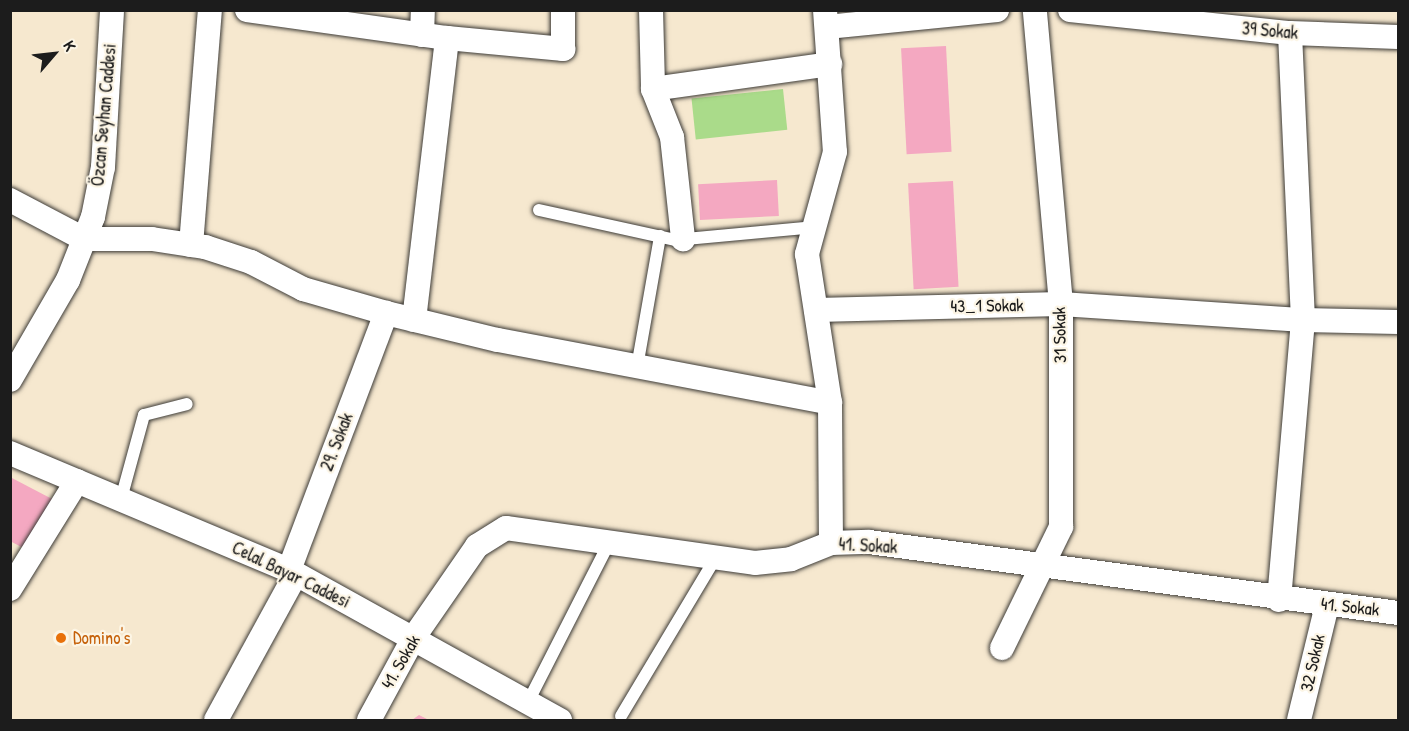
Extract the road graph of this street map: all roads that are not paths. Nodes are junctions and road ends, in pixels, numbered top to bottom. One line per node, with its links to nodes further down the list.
1 (112, 10): 22 (street, Özcan Seyhan Caddesi)
2 (210, 10): 23 (street)
3 (247, 10): 10 (street)
4 (423, 10): 13 (street)
5 (563, 10): 15 (street)
6 (651, 10): 17 (street)
7 (997, 10): 11 (street)
8 (1035, 10): 24 (street, 31 Sokak)
9 (1070, 10): 12 (street, 39 Sokak)
10 (345, 17): 13 (street)
11 (826, 19): 16 (street)
12 (1290, 33): 14 (street, 39 Sokak); 28 (street)
13 (422, 35): 15 (street)
14 (1398, 37)
15 (447, 38): 27 (street)
16 (830, 64): 17 (street); 20 (street)
17 (653, 89): 21 (street)
18 (10, 200): 22 (street)
19 (539, 210): 21 (lane)
20 (814, 227): 21 (lane); 25 (street)
21 (671, 238): 30 (lane)
22 (84, 239): 23 (street); 31 (street, Özcan Seyhan Caddesi)
23 (191, 245): 26 (street)
24 (1061, 304): 25 (street, 43_1 Sokak); 28 (street, 43_1 Sokak); 40 (street, 31 Sokak)
25 (816, 310): 32 (street)
26 (386, 313): 27 (street); 41 (street, 29. Sokak)
27 (414, 320): 30 (street)
28 (1303, 320): 29 (street, 43_1 Sokak); 43 (street)
29 (1398, 322)
30 (637, 367): 32 (street)
31 (10, 380)
32 (830, 403): 38 (street)
33 (187, 404): 36 (lane)
34 (10, 453): 35 (street, Celal Bayar Caddesi)
35 (77, 481): 36 (street, Celal Bayar Caddesi); 42 (street)
36 (121, 499): 41 (street, Celal Bayar Caddesi)
37 (610, 541): 39 (street, 41. Sokak); 46 (street, 41. Sokak); 48 (lane)
38 (831, 543): 39 (street, 41. Sokak); 40 (street, 41. Sokak)
39 (716, 557): 49 (lane)
40 (1045, 566): 43 (street, 41. Sokak); 47 (street, 31 Sokak)
41 (292, 572): 46 (street, Celal Bayar Caddesi); 50 (street, 29. Sokak)
42 (10, 589)
43 (1279, 600): 44 (street, 41. Sokak)
44 (1327, 605): 45 (street, 41. Sokak); 53 (street, 32 Sokak)
45 (1398, 613)
46 (414, 637): 48 (street, Celal Bayar Caddesi); 51 (street, 41. Sokak)
47 (1002, 648)
48 (528, 702): 52 (street, Celal Bayar Caddesi)
49 (621, 717)
50 (216, 720)
51 (369, 720)
52 (560, 720)
53 (1299, 720)

